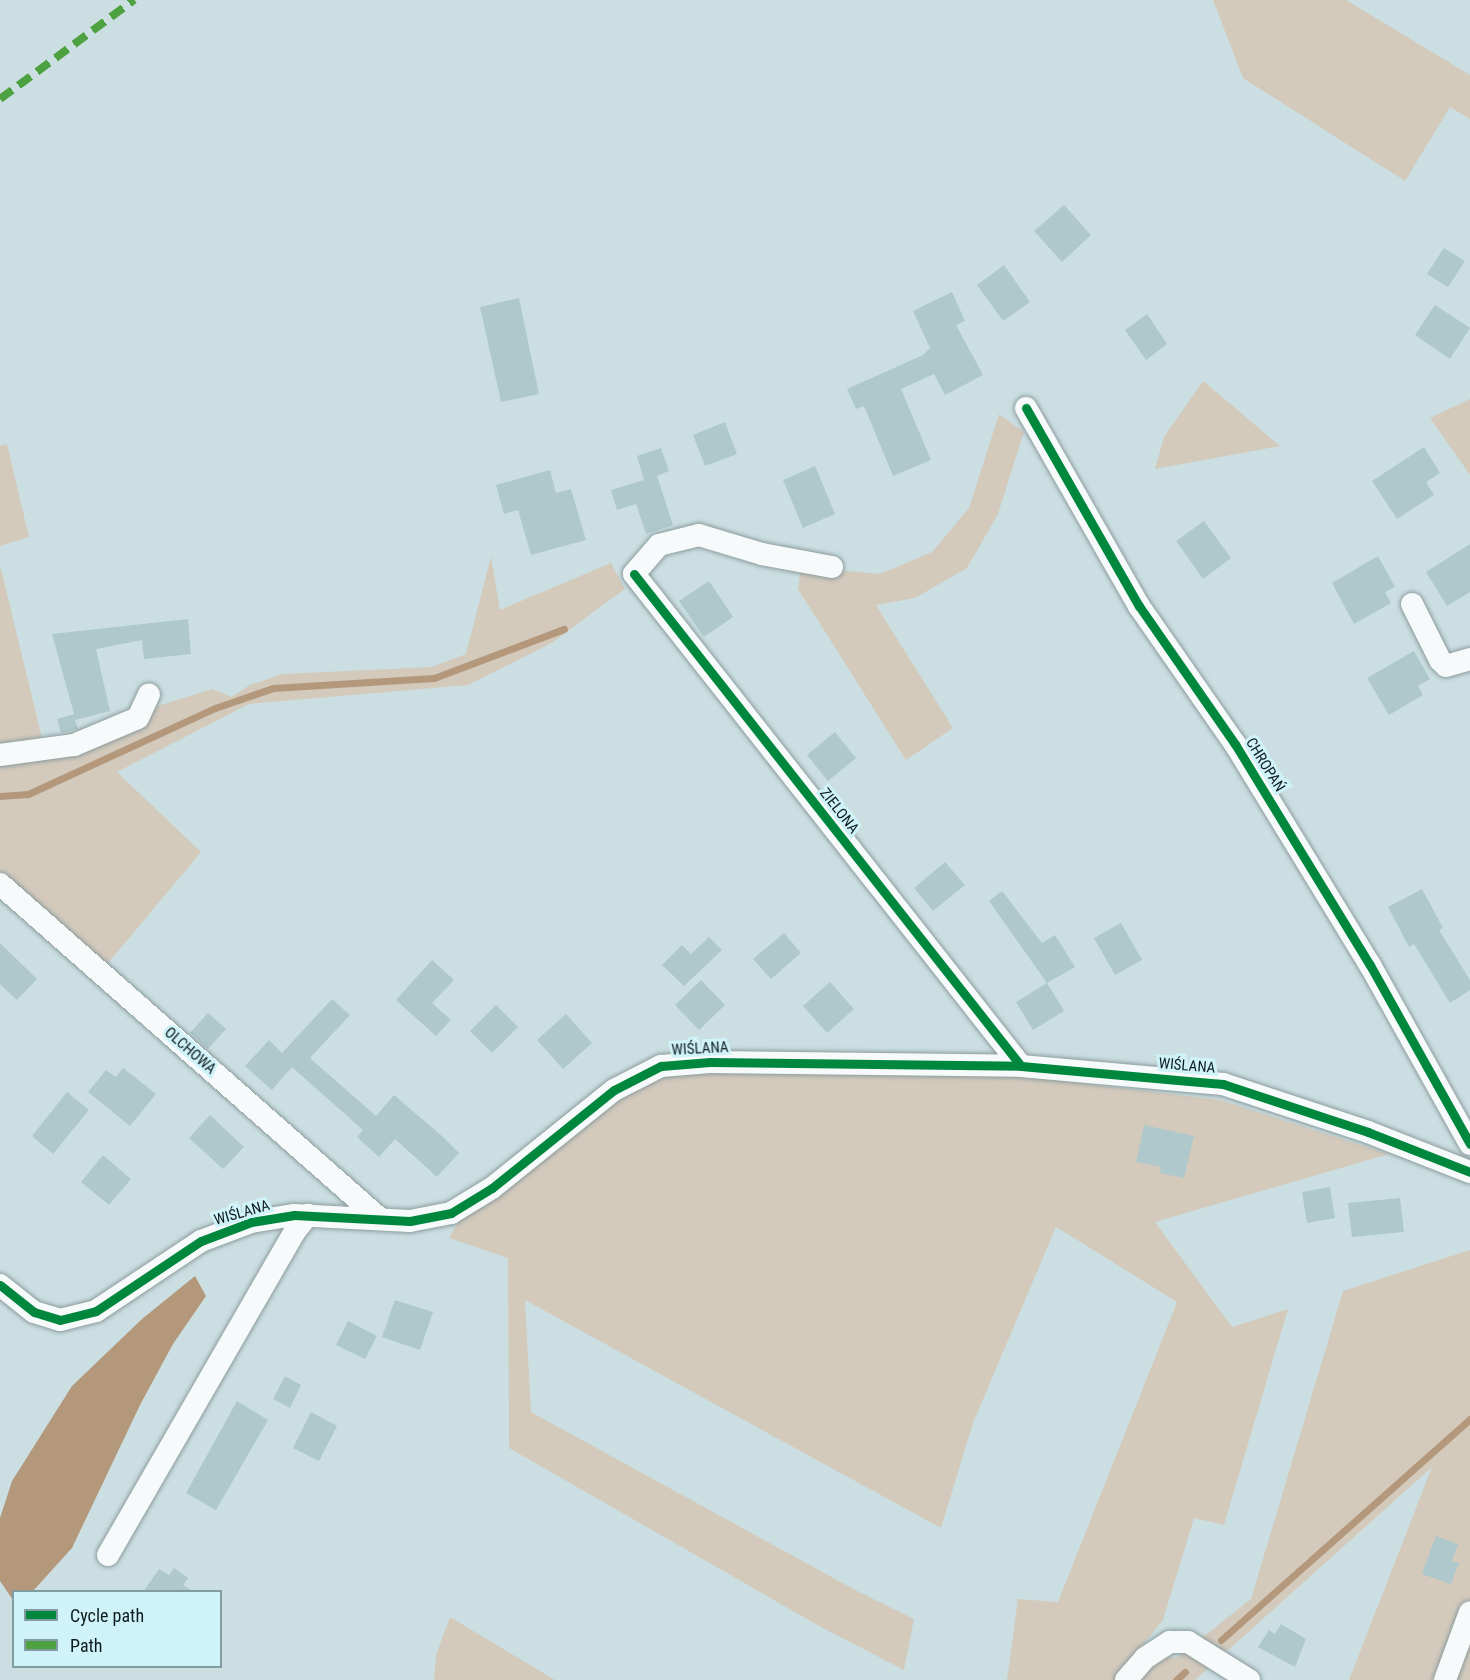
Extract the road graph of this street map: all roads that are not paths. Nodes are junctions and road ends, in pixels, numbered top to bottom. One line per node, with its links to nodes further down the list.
1 (1026, 408): 9 (street, CHROPAŃ)
2 (832, 567): 8 (street, ZIELONA)
3 (1412, 604): 4 (street)
4 (1470, 659)
5 (149, 694): 6 (street)
6 (0, 755)
7 (0, 884): 12 (street, OLCHOWA)
8 (1021, 1066): 10 (street, WIŚLANA); 12 (street, WIŚLANA)
9 (1470, 1144)
10 (1470, 1172)
11 (308, 1215): 12 (street, WIŚLANA); 13 (street, WIŚLANA); 14 (street)
12 (380, 1218)
13 (0, 1285)
14 (108, 1555)
15 (1470, 1612): 18 (street)
16 (1126, 1680): 17 (street)
17 (1249, 1680)
18 (1445, 1680)

